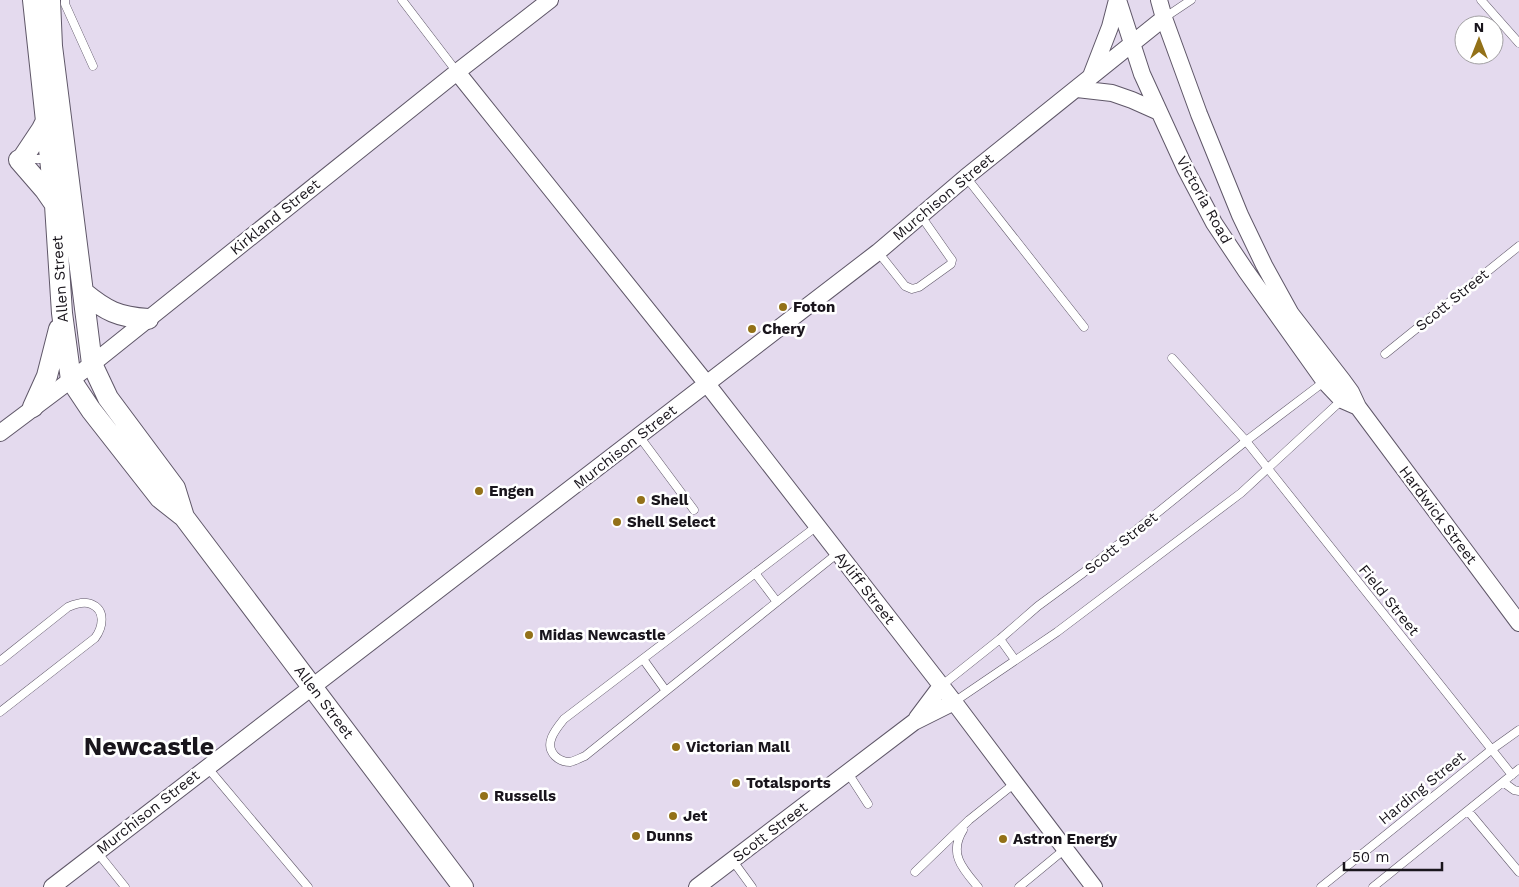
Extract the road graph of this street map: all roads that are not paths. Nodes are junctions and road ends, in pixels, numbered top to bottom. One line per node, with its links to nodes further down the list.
1 (33, 0): 18 (street, Allen Street)
2 (50, 0): 19 (street, Allen Street)
3 (65, 0): 13 (lane)
4 (402, 0): 14 (lane)
5 (550, 0): 14 (street, Kirkland Street)
6 (1118, 0): 12 (street, Victoria Road); 15 (street)
7 (1159, 0): 10 (street)
8 (1191, 0): 10 (lane, Murchison Street)
9 (1481, 0): 11 (lane)
10 (1164, 18): 12 (street, Murchison Street); 33 (street)
11 (1519, 43)
12 (1131, 45): 15 (street, Murchison Street); 17 (street, Victoria Road)
13 (93, 66)
14 (457, 72): 28 (street, Kirkland Street); 35 (street, Ayliff Street)
15 (1090, 78): 16 (street, Murchison Street)
16 (1077, 89): 17 (street); 21 (street, Murchison Street)
17 (1159, 112): 33 (street, Victoria Road)
18 (46, 121): 19 (street, Allen Street); 20 (street)
19 (58, 159): 20 (lane); 22 (street, Allen Street); 26 (street, Allen Street)
20 (18, 160): 22 (street)
21 (966, 177): 23 (street, Murchison Street); 29 (lane)
22 (55, 205): 27 (street, Allen Street)
23 (921, 216): 25 (street, Murchison Street); 25 (lane)
24 (1519, 246): 30 (lane, Scott Street)
25 (878, 252): 35 (street, Murchison Street)
26 (83, 292): 28 (street); 32 (street, Allen Street)
27 (62, 313): 34 (street, Allen Street); 37 (street)
28 (148, 319): 32 (street, Kirkland Street)
29 (1084, 327)
30 (1385, 354)
31 (1172, 358): 40 (lane, Field Street)
32 (92, 364): 34 (street, Kirkland Street); 43 (street, Allen Street)
33 (1331, 377): 36 (street, Hardwick Street); 40 (lane, Scott Street)
34 (71, 380): 37 (street, Kirkland Street); 43 (street, Allen Street)
35 (707, 384): 39 (street, Murchison Street); 44 (street, Ayliff Street)
36 (1346, 396): 41 (lane, Scott Street); 48 (street, Hardwick Street)
37 (33, 407): 38 (street, Kirkland Street)
38 (0, 433)
39 (639, 436): 42 (lane); 54 (street, Murchison Street)
40 (1246, 441): 41 (lane, Field Street); 49 (lane, Scott Street)
41 (1267, 469): 51 (lane, Scott Street); 60 (lane, Field Street)
42 (694, 510)
43 (184, 517): 54 (street, Allen Street)
44 (816, 526): 45 (street, Ayliff Street); 46 (lane)
45 (838, 553): 47 (lane); 53 (street, Ayliff Street)
46 (755, 574): 47 (lane); 50 (lane)
47 (777, 602): 55 (lane)
48 (1519, 623)
49 (1000, 640): 51 (lane); 53 (lane, Scott Street)
50 (643, 659): 55 (lane); 55 (lane)
51 (1014, 660): 56 (lane, Scott Street)
52 (0, 661): 57 (lane)
53 (941, 686): 56 (street, Ayliff Street); 58 (street, Scott Street)
54 (313, 687): 61 (street, Murchison Street); 79 (street, Allen Street)
55 (666, 691)
56 (954, 702): 58 (street, Scott Street); 66 (street, Ayliff Street)
57 (0, 712)
58 (914, 722): 63 (street, Scott Street)
59 (1519, 730): 60 (lane, Harding Street)
60 (1491, 750): 64 (lane, Field Street); 85 (lane, Harding Street)
61 (207, 767): 72 (street, Murchison Street); 78 (lane)
62 (1519, 769): 64 (lane)
63 (848, 774): 68 (lane); 73 (street, Scott Street)
64 (1512, 775): 65 (lane)
65 (1503, 782): 67 (lane); 69 (lane)
66 (1014, 784): 70 (lane); 71 (street, Ayliff Street)
67 (1519, 791)
68 (868, 804)
69 (1468, 811): 75 (lane); 86 (lane)
70 (969, 820): 74 (lane); 82 (lane)
71 (1065, 849): 83 (lane); 84 (street, Ayliff Street)
72 (97, 852): 76 (street, Murchison Street); 77 (lane)
73 (733, 861): 80 (street, Scott Street); 81 (lane)
74 (915, 872)
75 (1519, 872)
76 (52, 887)
77 (125, 887)
78 (308, 887)
79 (463, 887)
80 (698, 887)
81 (752, 887)
82 (978, 887)
83 (1020, 887)
84 (1094, 887)
85 (1320, 887)
86 (1373, 887)

